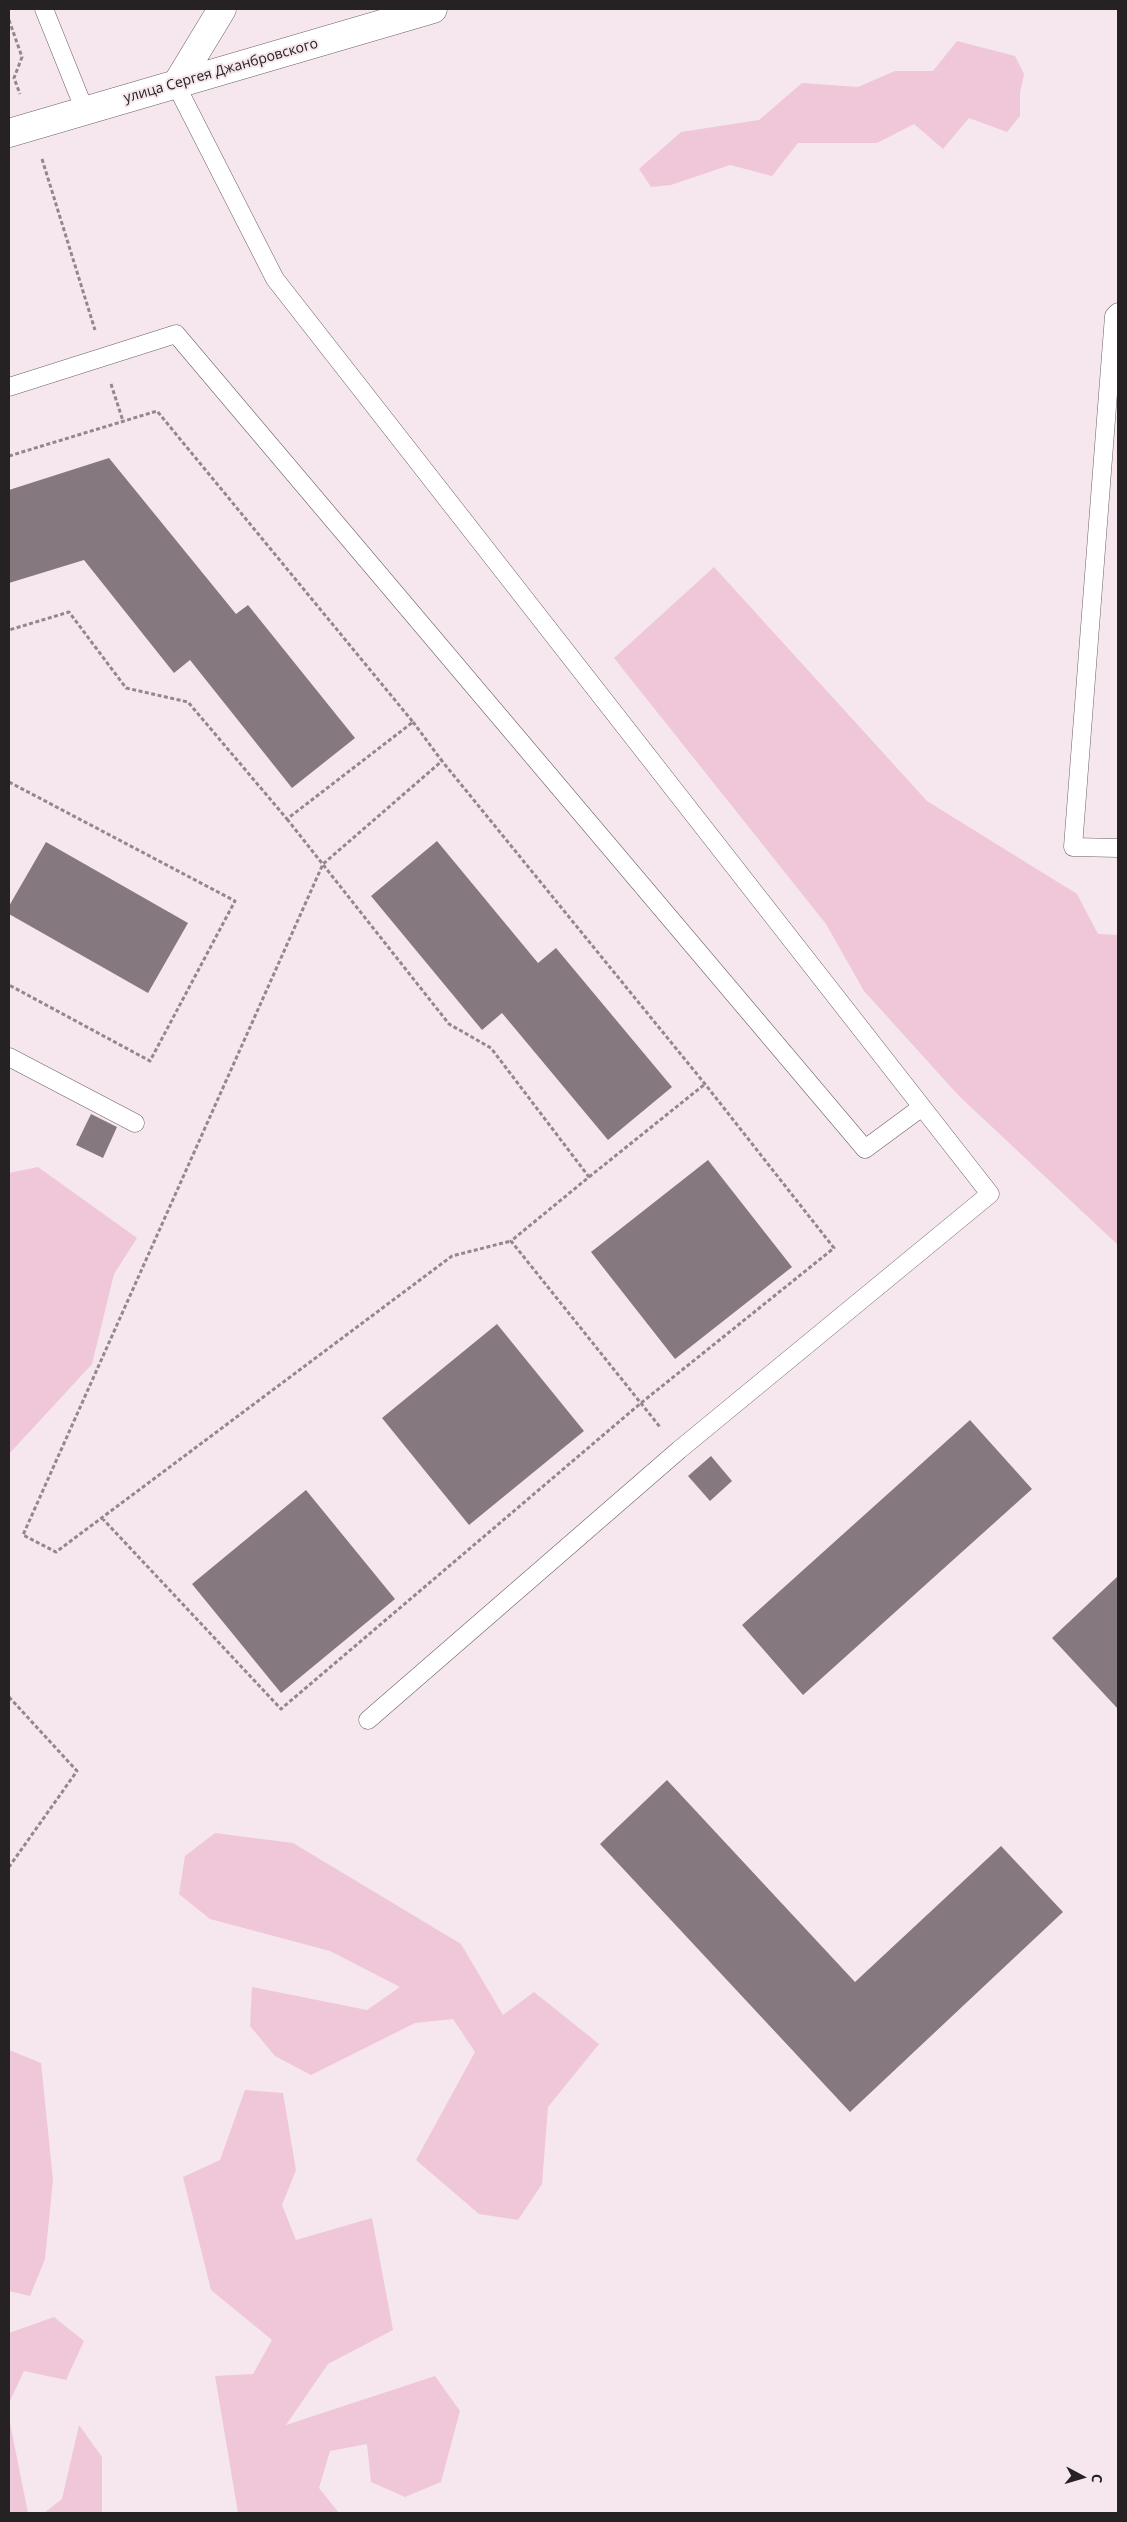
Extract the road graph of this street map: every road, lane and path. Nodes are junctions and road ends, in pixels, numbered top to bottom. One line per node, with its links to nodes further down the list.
1 (44, 9): 6 (lane)
2 (222, 9): 5 (street)
3 (433, 9): 5 (street, улица Сергея Джанбровского)
4 (9, 20): 7 (path)
5 (176, 85): 6 (street, улица Сергея Джанбровского); 23 (lane)
6 (85, 111): 7 (street, улица Сергея Джанбровского)
7 (20, 130): 9 (path)
8 (1118, 312): 18 (lane)
9 (103, 357): 10 (lane); 11 (path); 23 (lane)
10 (9, 387)
11 (123, 421): 12 (path); 14 (path)
12 (9, 456)
13 (9, 630): 17 (path)
14 (413, 722): 15 (path); 17 (path)
15 (442, 761): 19 (path); 22 (path)
16 (9, 782): 20 (path)
17 (287, 819): 19 (path)
18 (1118, 848)
19 (323, 864): 25 (path); 29 (path)
20 (9, 985)
21 (9, 1057): 24 (lane)
22 (705, 1084): 25 (path); 27 (path)
23 (922, 1108): 28 (lane)
24 (135, 1123)
25 (589, 1177): 26 (path)
26 (511, 1241): 27 (path); 29 (path)
27 (641, 1403): 28 (path); 29 (path)
28 (679, 1450): 31 (lane)
29 (102, 1518)
30 (9, 1697): 32 (path)
31 (368, 1720)
32 (9, 1867)

